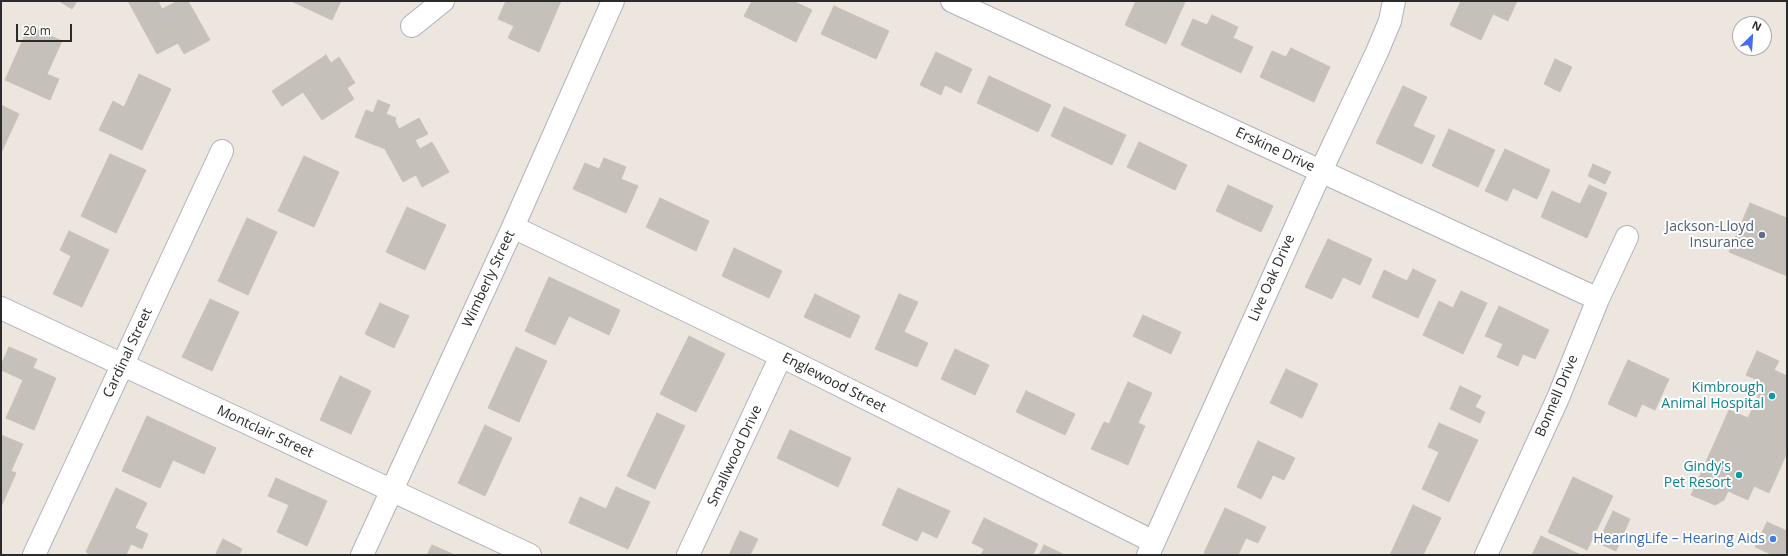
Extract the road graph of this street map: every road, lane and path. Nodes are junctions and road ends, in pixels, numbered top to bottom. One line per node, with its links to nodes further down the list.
1 (443, 1): 5 (street)
2 (613, 1): 8 (street, Wimberly Street)
3 (952, 1): 7 (street, Erskine Drive)
4 (1394, 1): 7 (street, Live Oak Drive)
5 (412, 26)
6 (222, 151): 13 (street, Cardinal Street)
7 (1321, 171): 10 (street, Erskine Drive); 15 (street, Live Oak Drive)
8 (513, 227): 12 (street, Englewood Street); 14 (street, Wimberly Street)
9 (1627, 237): 10 (street, Bonnell Drive)
10 (1598, 299): 20 (street, Bonnell Drive)
11 (1, 308): 13 (street, Montclair Street)
12 (781, 356): 15 (street, Englewood Street); 19 (street, Smallwood Drive)
13 (122, 365): 14 (street, Montclair Street); 16 (street, Cardinal Street)
14 (392, 491): 17 (street, Wimberly Street); 18 (street, Montclair Street)
15 (1151, 549)
16 (34, 555)
17 (362, 555)
18 (530, 555)
19 (688, 555)
20 (1486, 555)

